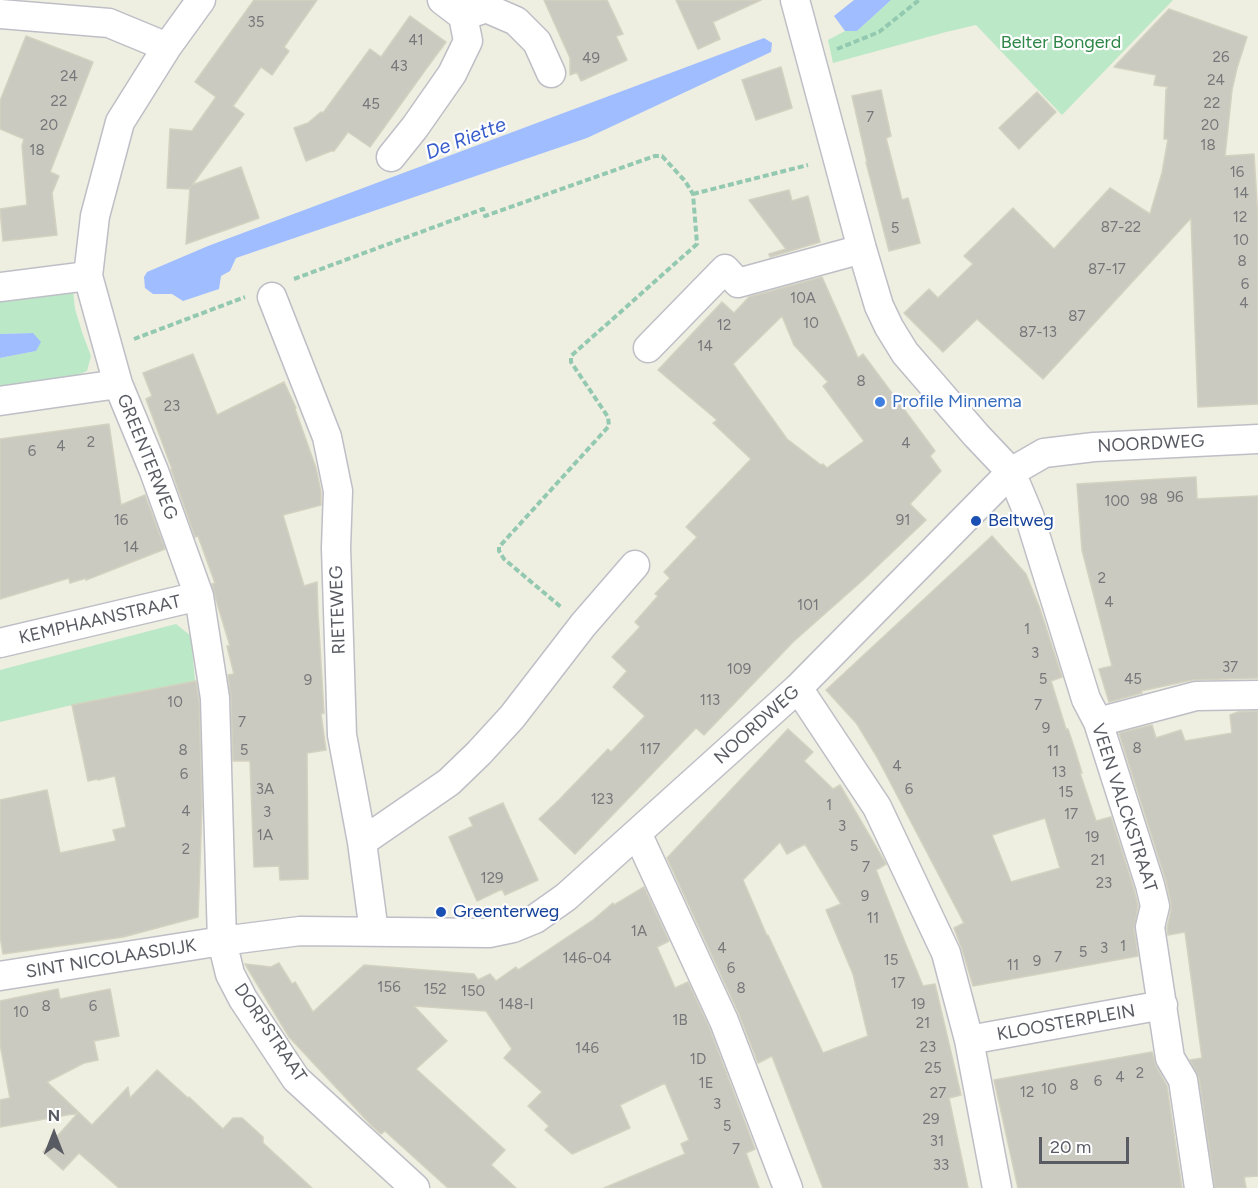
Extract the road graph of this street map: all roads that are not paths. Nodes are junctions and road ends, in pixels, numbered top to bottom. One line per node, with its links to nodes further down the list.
1 (201, 0): 5 (street, GREENTERWEG)
2 (795, 0): 8 (street)
3 (453, 8): 6 (street); 7 (street)
4 (0, 14): 5 (street)
5 (167, 47): 9 (street, GREENTERWEG)
6 (551, 73)
7 (391, 156)
8 (862, 249): 12 (street); 16 (street)
9 (88, 276): 10 (street); 13 (street, GREENTERWEG)
10 (0, 287)
11 (270, 291): 24 (street, RIETEWEG)
12 (648, 348)
13 (118, 384): 14 (street); 18 (street, GREENTERWEG)
14 (0, 401)
15 (1258, 439): 16 (street, NOORDWEG)
16 (1011, 472): 20 (street, NOORDWEG); 22 (street, VEEN VALCKSTRAAT)
17 (635, 565): 24 (street)
18 (199, 596): 19 (street, KEMPHAANSTRAAT); 26 (street, GREENTERWEG)
19 (0, 643)
20 (798, 688): 23 (street, NOORDWEG); 29 (street)
21 (1258, 696): 22 (street)
22 (1098, 722): 28 (street, VEEN VALCKSTRAAT)
23 (637, 833): 25 (street, NOORDWEG); 31 (street)
24 (362, 842): 25 (street, RIETEWEG)
25 (374, 932): 26 (street, NOORDWEG)
26 (222, 941): 27 (street, SINT NICOLAASDIJK); 30 (street, DORPSTRAAT)
27 (0, 976)
28 (1163, 1005): 29 (street, KLOOSTERPLEIN); 33 (street, VEEN VALCKSTRAAT)
29 (969, 1040): 32 (street)
30 (415, 1188)
31 (788, 1188)
32 (997, 1188)
33 (1199, 1188)

